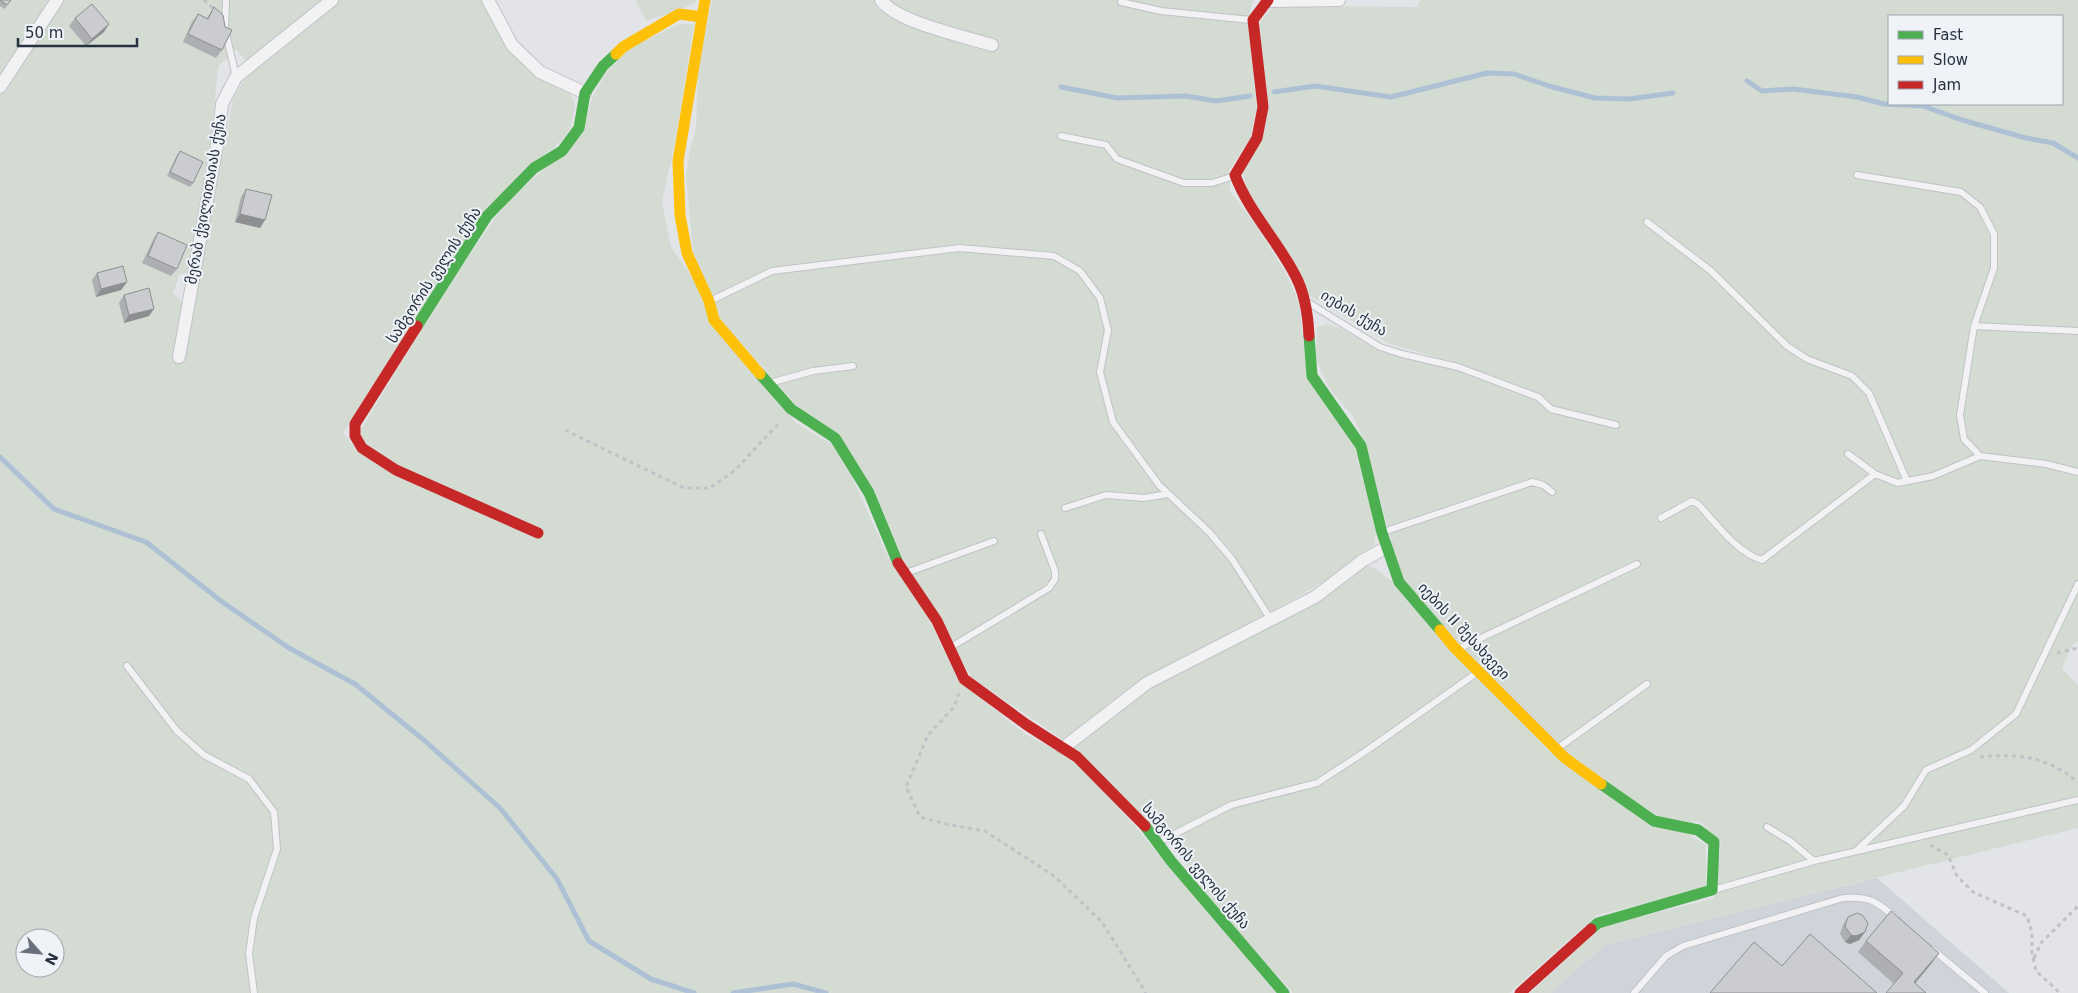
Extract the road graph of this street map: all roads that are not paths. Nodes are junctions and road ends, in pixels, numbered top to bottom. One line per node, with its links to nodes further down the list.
1 (56, 0): 14 (street)
2 (226, 0): 13 (lane)
3 (332, 0): 13 (street, მერაბ ქვილითაიას ქუჩა)
4 (488, 0): 15 (street)
5 (705, 0): 10 (street, სამგორის ველის ქუჩა)
6 (881, 0): 12 (street)
7 (1339, 0): 8 (street)
8 (1268, 1): 11 (street)
9 (1121, 2): 11 (lane)
10 (702, 17): 15 (street, სამგორის ველის ქუჩა); 21 (street, სამგორის ველის ქუჩა)
11 (1253, 20): 17 (street)
12 (992, 45)
13 (236, 77): 24 (street, მერაბ ქვილითაიას ქუჩა)
14 (0, 88)
15 (585, 93): 37 (street, სამგორის ველის ქუჩა)
16 (1061, 136): 17 (lane)
17 (1235, 175): 20 (street, იების ქუჩა)
18 (1857, 175): 22 (lane)
19 (1647, 222): 32 (lane)
20 (1303, 300): 27 (lane, იების ქუჩა); 38 (street, იების II შესახვევი)
21 (709, 302): 26 (street, სამგორის ველის ქუჩა); 34 (lane)
22 (1974, 326): 23 (lane); 29 (lane)
23 (2078, 331)
24 (179, 357)
25 (853, 366): 26 (lane)
26 (769, 384): 43 (street, სამგორის ველის ქუჩა)
27 (1616, 425)
28 (1848, 454): 31 (lane)
29 (1980, 456): 30 (lane); 32 (lane)
30 (2078, 472)
31 (1874, 474): 32 (lane); 36 (lane)
32 (1907, 481)
33 (1552, 492): 38 (lane)
34 (1168, 494): 35 (lane); 45 (lane)
35 (1065, 508)
36 (1661, 518)
37 (538, 533)
38 (1382, 533): 41 (street, იების II შესახვევი)
39 (1041, 534): 46 (lane)
40 (994, 541): 43 (lane)
41 (1387, 547): 45 (street); 47 (street, იების II შესახვევი)
42 (1637, 564): 47 (lane)
43 (904, 573): 46 (street, სამგორის ველის ქუჩა)
44 (2078, 584): 56 (lane)
45 (1271, 620): 51 (street)
46 (950, 648): 51 (street, სამგორის ველის ქუჩა)
47 (1457, 649): 49 (street, იების II შესახვევი)
48 (128, 666): 61 (lane)
49 (1479, 672): 52 (street, იების II შესახვევი); 55 (lane)
50 (1647, 684): 52 (lane)
51 (1063, 748): 55 (street, სამგორის ველის ქუჩა)
52 (1556, 749): 58 (street, იების II შესახვევი)
53 (2078, 800): 56 (lane)
54 (1767, 827): 57 (lane)
55 (1158, 842): 62 (street, სამგორის ველის ქუჩა)
56 (1856, 852): 57 (lane)
57 (1814, 861): 58 (lane)
58 (1712, 890): 63 (street)
59 (1904, 925): 64 (lane)
60 (1926, 944): 65 (lane)
61 (254, 993)
62 (1284, 993)
63 (1520, 993)
64 (1634, 993)
65 (1984, 993)

